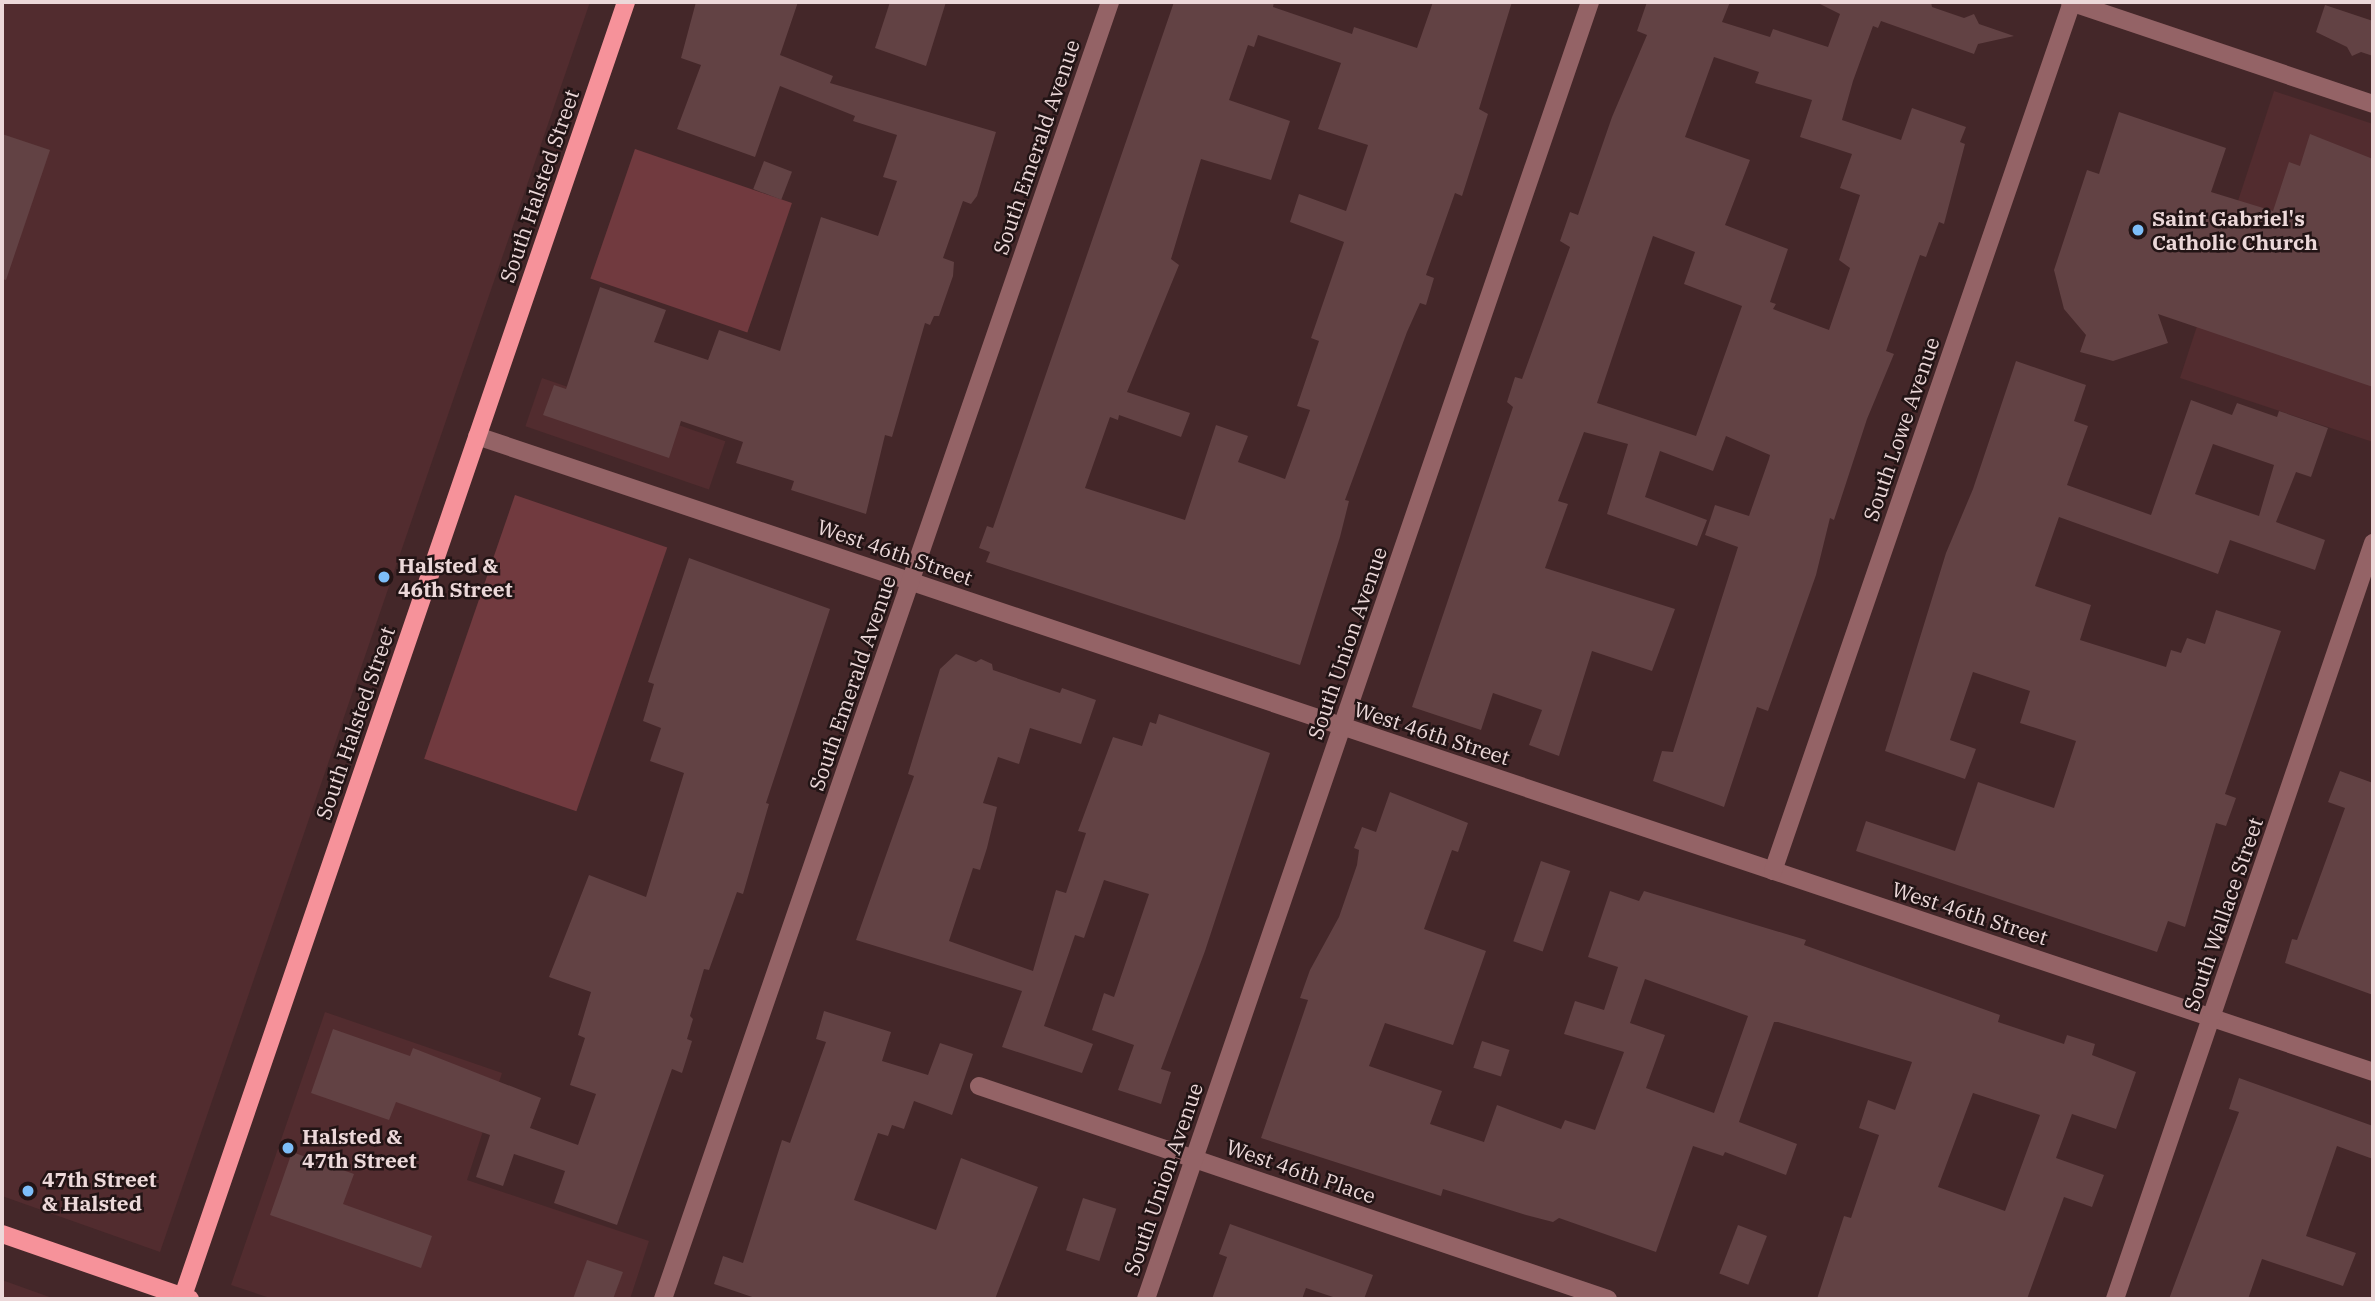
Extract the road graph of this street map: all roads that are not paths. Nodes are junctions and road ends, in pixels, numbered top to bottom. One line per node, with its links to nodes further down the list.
1 (626, 2): 6 (main road, South Halsted Street)
2 (1110, 2): 8 (street, South Emerald Avenue)
3 (1590, 2): 10 (street, South Union Avenue)
4 (2071, 2): 5 (street); 11 (street, South Lowe Avenue)
5 (2373, 104)
6 (477, 436): 8 (street, West 46th Street); 17 (main road, South Halsted Street)
7 (2373, 543): 9 (street, South Wallace Street)
8 (910, 582): 10 (street, West 46th Street); 18 (street, South Emerald Avenue)
9 (2367, 584): 12 (street, South Wallace Street)
10 (1342, 726): 11 (street, West 46th Street); 15 (street, South Union Avenue)
11 (1773, 871): 12 (street, West 46th Street)
12 (2211, 1018): 13 (street, West 46th Street); 21 (street, South Wallace Street)
13 (2373, 1072)
14 (979, 1086): 15 (street, West 46th Place)
15 (1194, 1159): 19 (street, South Union Avenue); 20 (street, West 46th Place)
16 (2, 1234): 17 (main road)
17 (185, 1298)
18 (663, 1299)
19 (1146, 1299)
20 (1608, 1299)
21 (2115, 1299)

